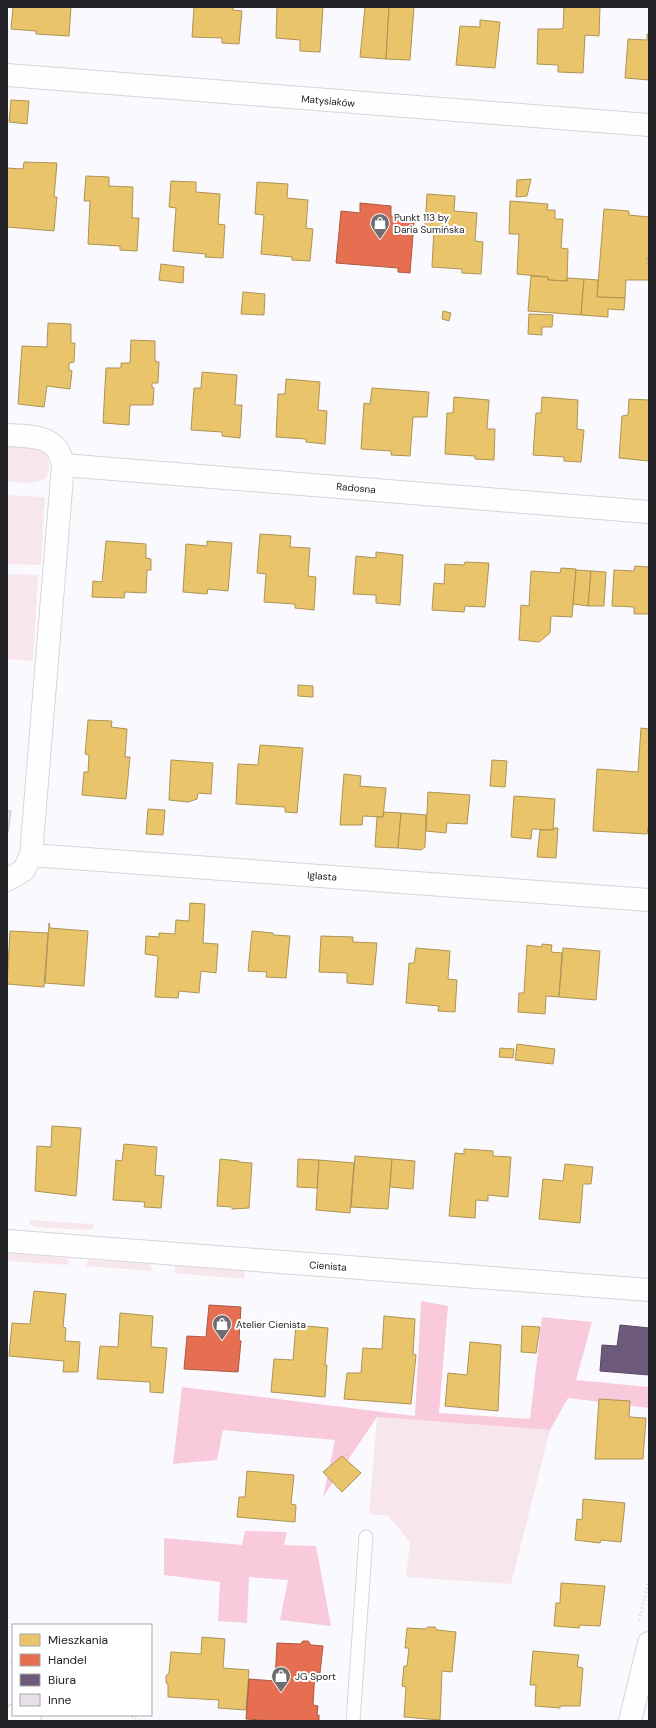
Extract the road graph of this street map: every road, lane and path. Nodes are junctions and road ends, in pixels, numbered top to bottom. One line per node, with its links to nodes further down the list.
1 (7, 75): 2 (street, Matysiaków)
2 (649, 125)
3 (7, 434): 4 (street)
4 (63, 465): 5 (street, Radosna); 6 (street)
5 (649, 512)
6 (31, 855): 7 (street); 8 (street, Iglasta)
7 (7, 880)
8 (649, 900)
9 (7, 1241): 10 (street, Cienista)
10 (649, 1290)
11 (366, 1537): 17 (lane)
12 (649, 1643): 18 (street)
13 (18, 1716): 15 (street)
14 (130, 1716): 16 (path)
15 (30, 1721)
16 (142, 1721)
17 (353, 1721)
18 (630, 1721)

